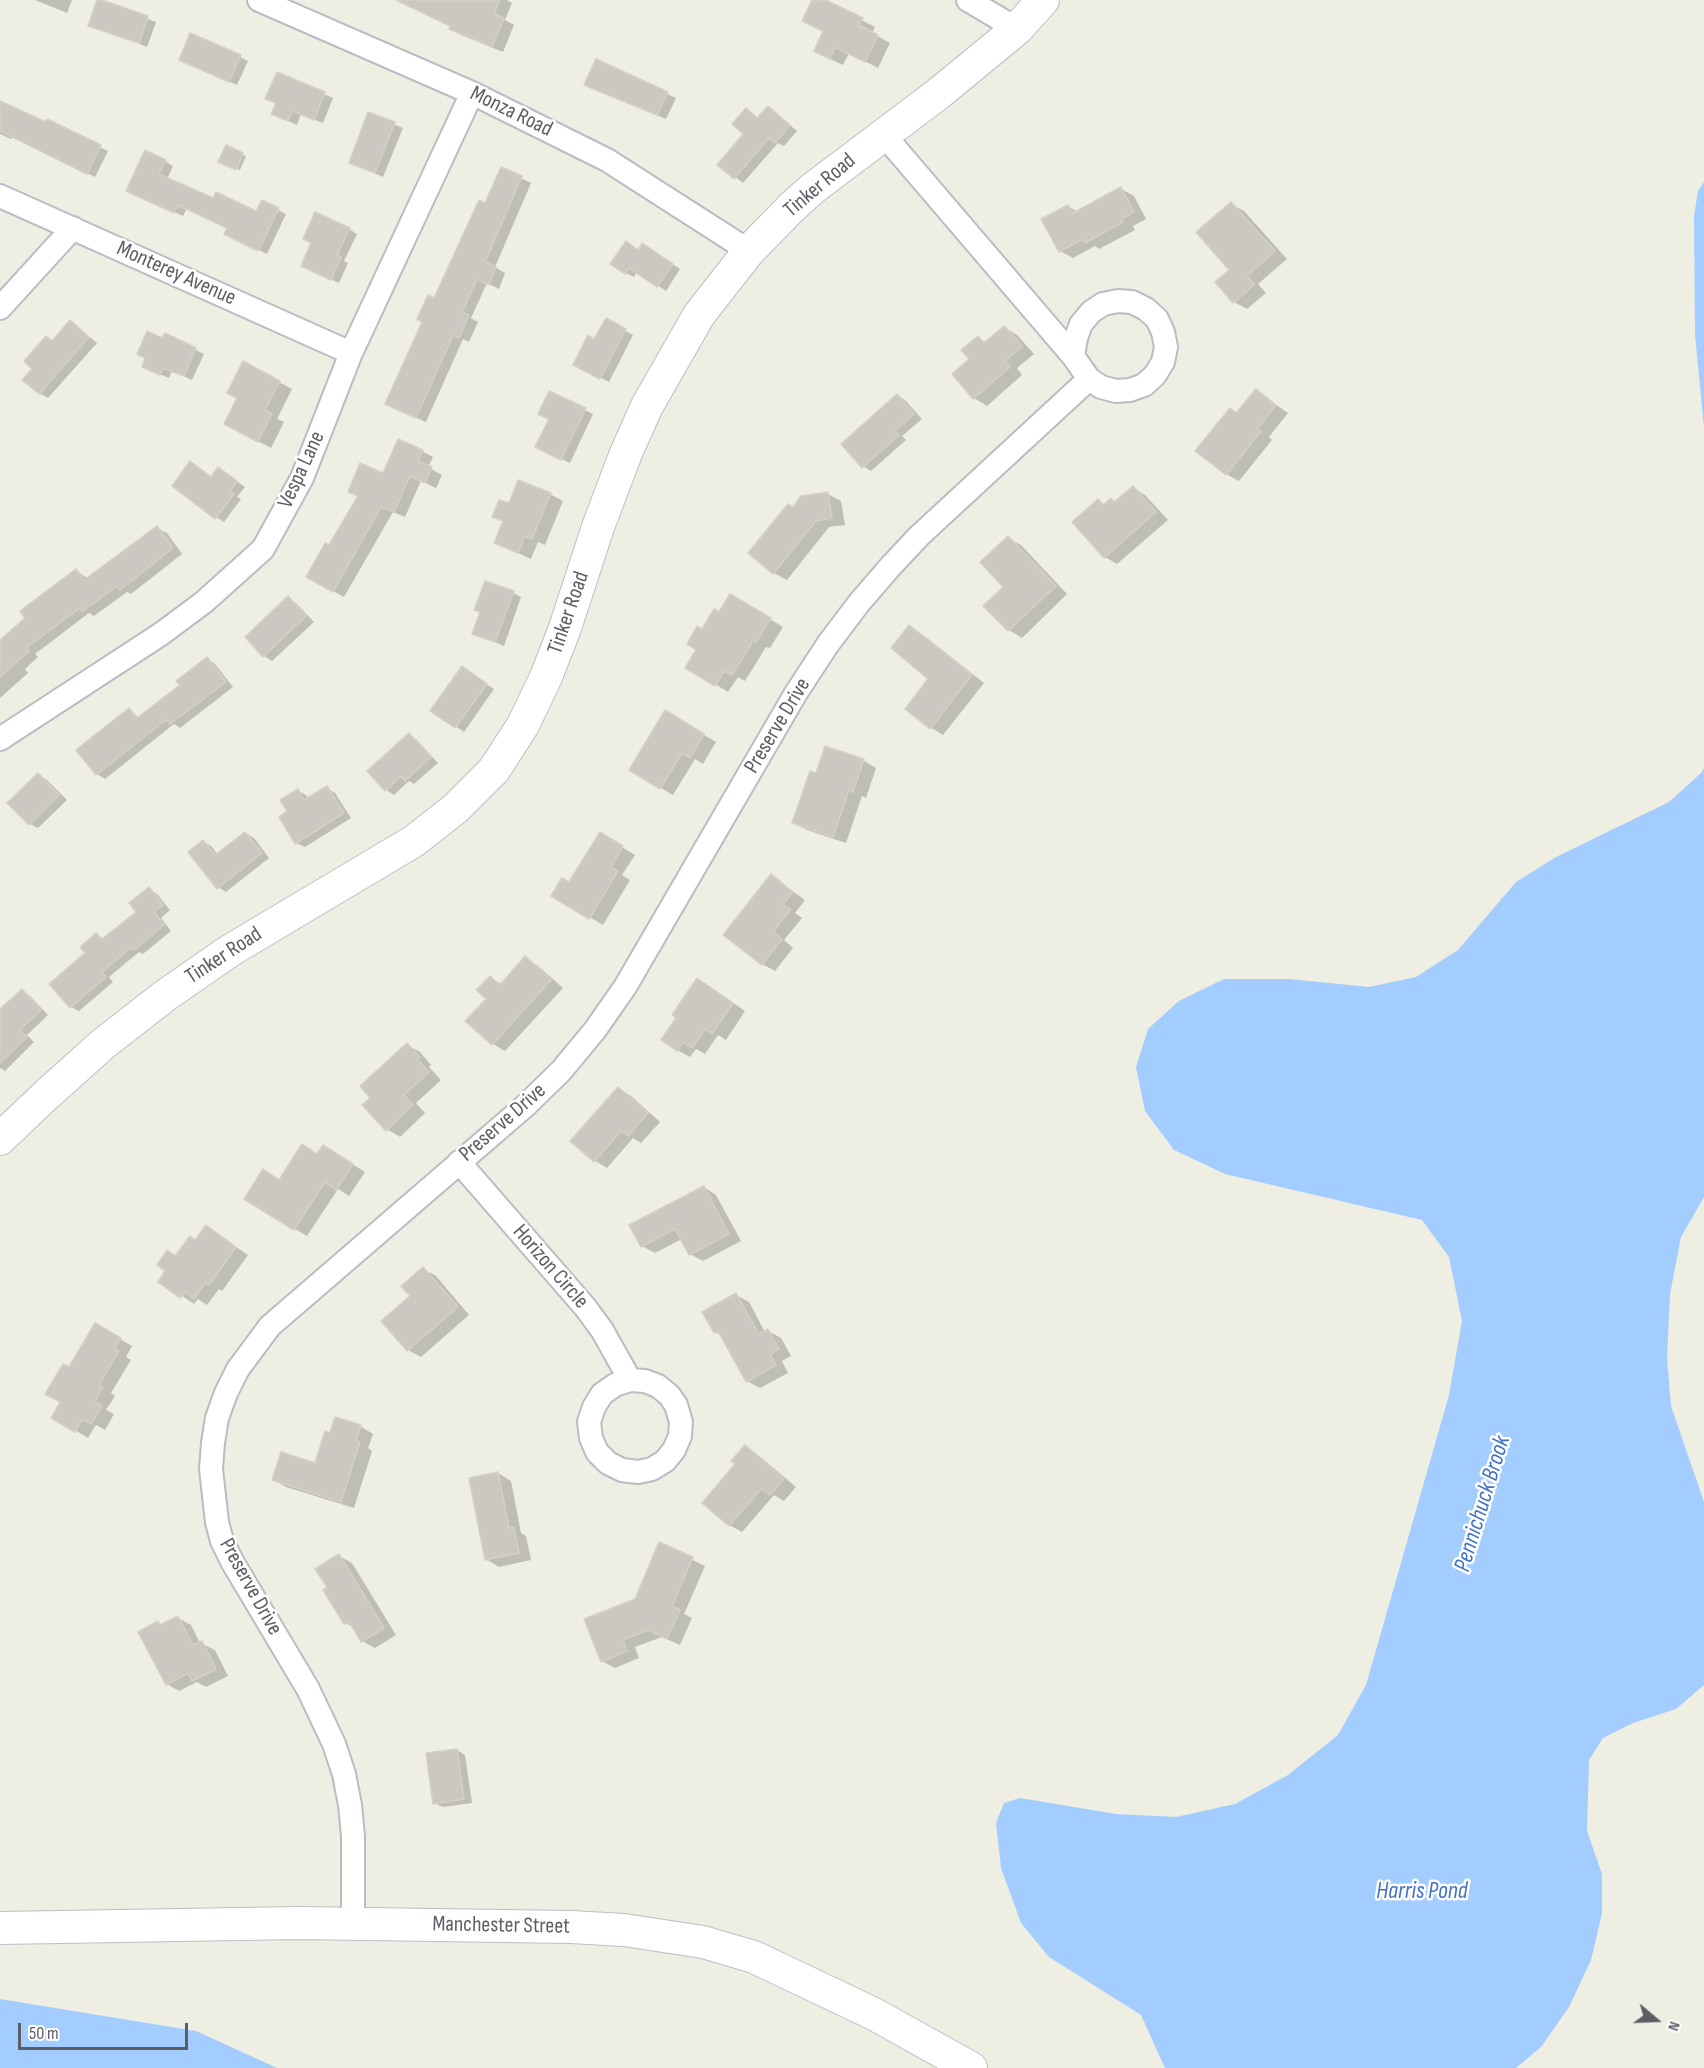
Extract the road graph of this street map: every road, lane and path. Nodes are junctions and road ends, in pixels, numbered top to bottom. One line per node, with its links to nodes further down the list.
1 (259, 0): 5 (street, Monza Road)
2 (968, 0): 4 (street)
3 (1042, 0): 4 (street, Tinker Road)
4 (1017, 29): 6 (street, Tinker Road)
5 (472, 93): 9 (street, Monza Road); 11 (street, Vespa Lane)
6 (884, 135): 9 (street, Tinker Road); 12 (street)
7 (0, 196): 8 (street, Monterey Avenue)
8 (73, 228): 10 (street); 11 (street, Monterey Avenue)
9 (749, 251): 15 (street, Tinker Road)
10 (0, 308)
11 (351, 353): 14 (street, Vespa Lane)
12 (1073, 356): 13 (street); 13 (street)
13 (1089, 379): 16 (street, Preserve Drive)
14 (0, 740)
15 (0, 1139)
16 (459, 1162): 17 (street, Horizon Circle); 18 (street, Preserve Drive)
17 (630, 1380): 17 (street)
18 (353, 1924): 19 (street, Manchester Street); 20 (street, Manchester Street)
19 (0, 1928)
20 (971, 2068)

